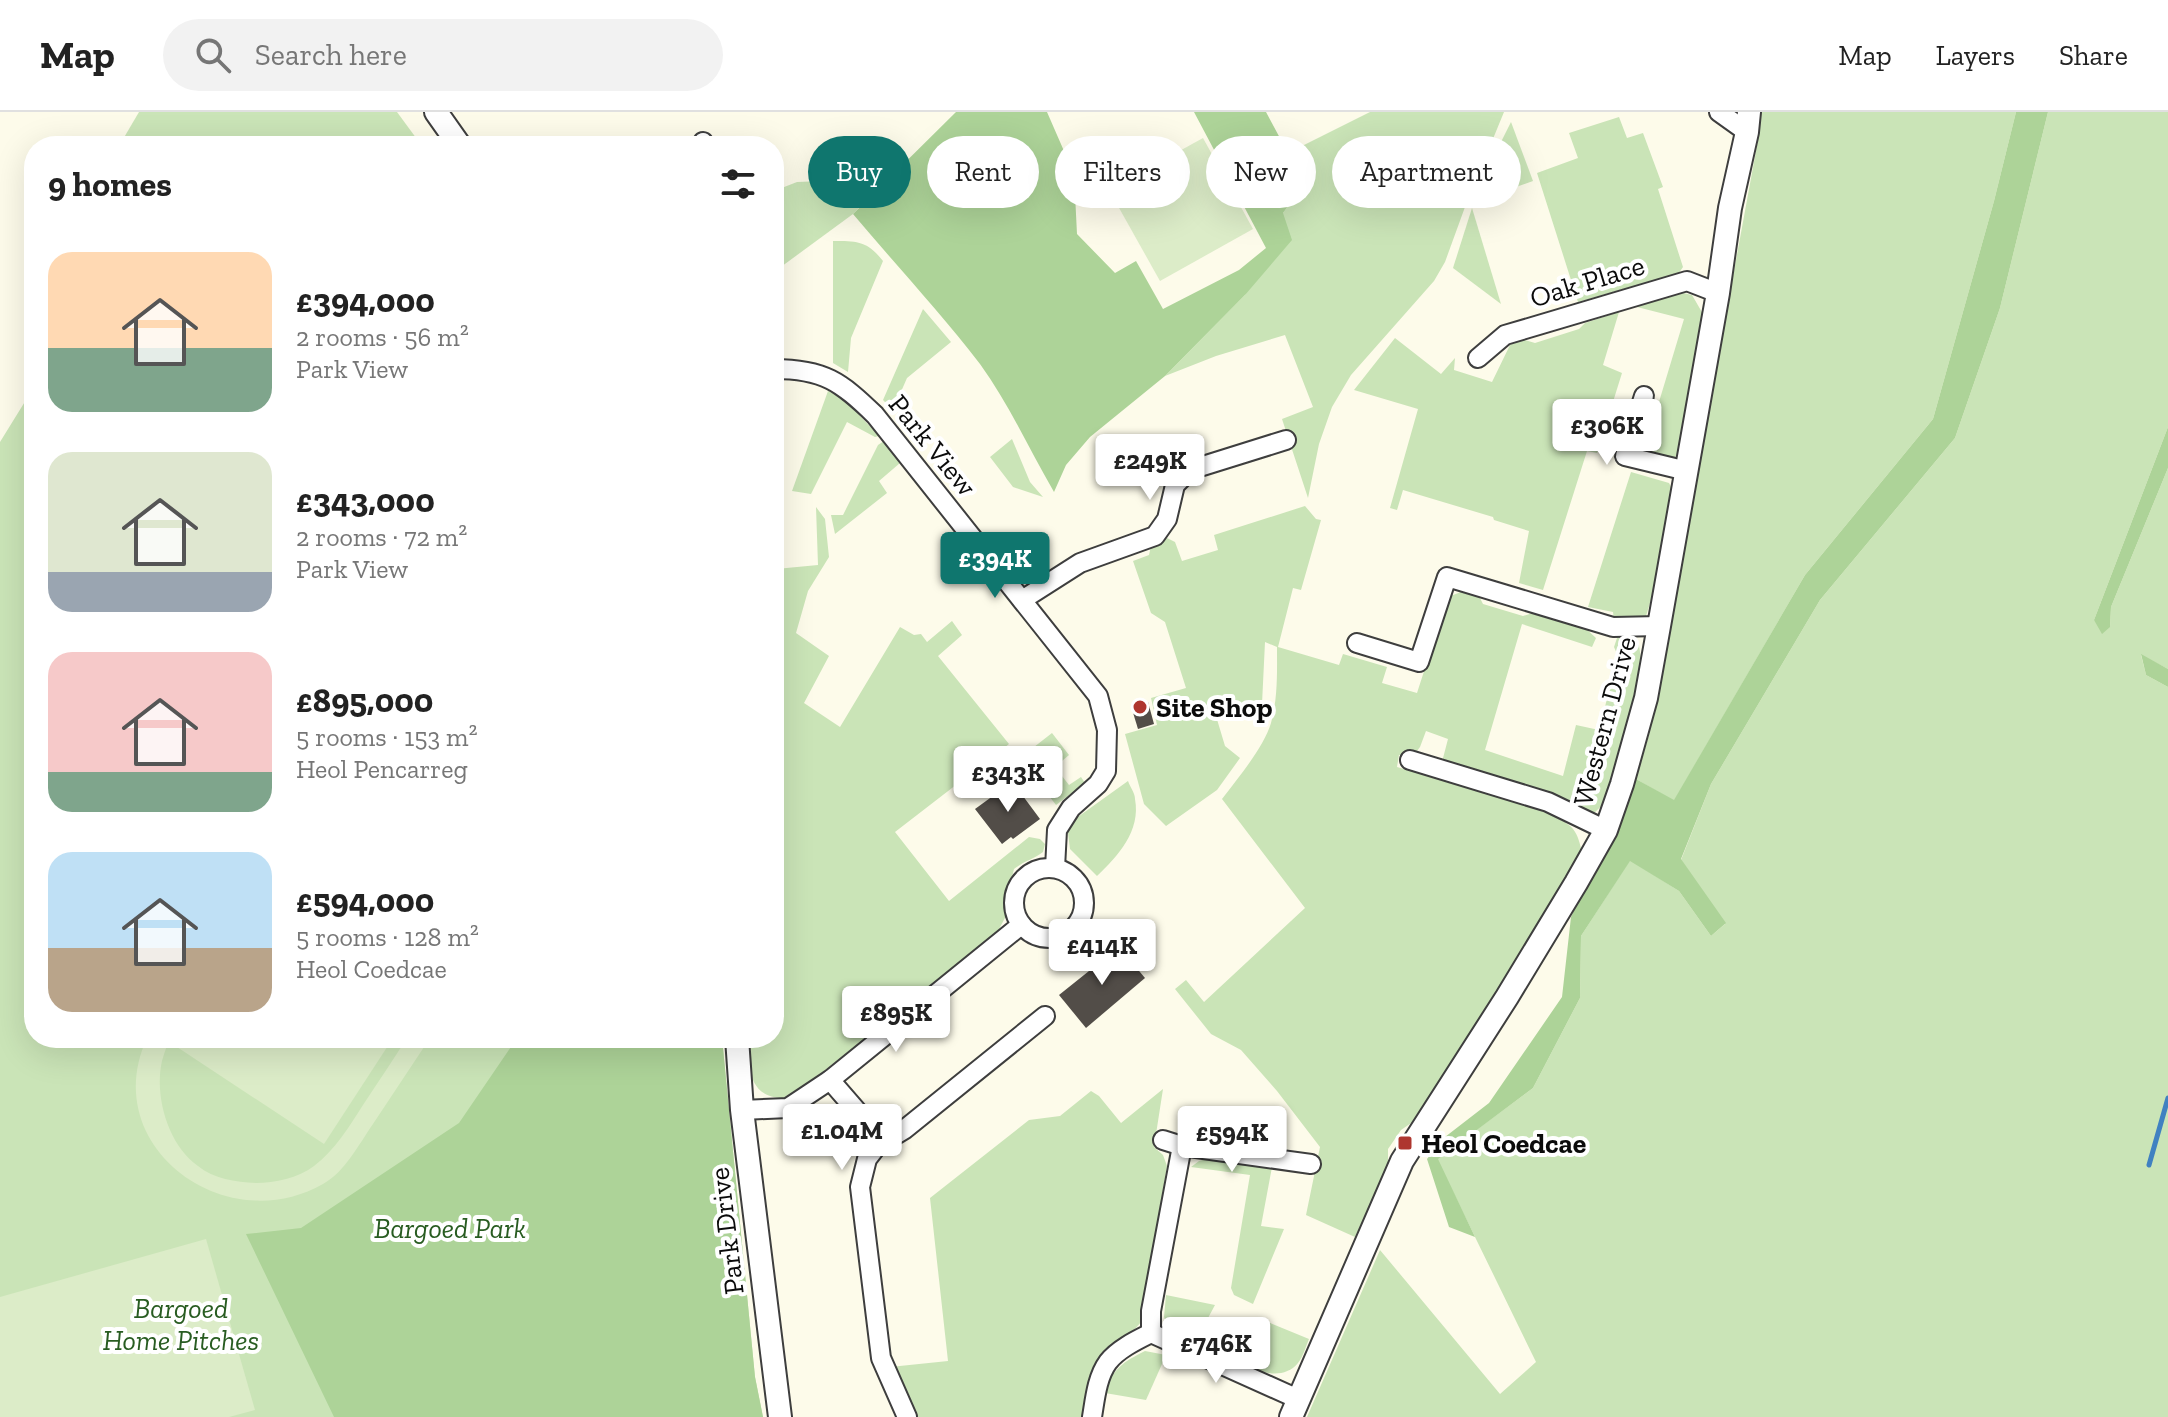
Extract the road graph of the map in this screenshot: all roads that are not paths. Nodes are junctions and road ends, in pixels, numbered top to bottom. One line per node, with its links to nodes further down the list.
1 (436, 112): 4 (street)
2 (1719, 112): 3 (street)
3 (1748, 122): 5 (street, Western Drive)
4 (453, 136)
5 (1718, 293): 6 (street, Oak Place); 10 (street, Western Drive)
6 (1478, 358)
7 (784, 369): 11 (street, Park View)
8 (1644, 396): 10 (street)
9 (1286, 440): 11 (street)
10 (1687, 471): 12 (street, Western Drive)
11 (1022, 600): 16 (street, Park View)
12 (1659, 626): 13 (street); 15 (street, Western Drive)
13 (1357, 643)
14 (1410, 760): 15 (street)
15 (1606, 830): 29 (street, Western Drive)
16 (1055, 868): 17 (street); 17 (street)
17 (1021, 925): 20 (street)
18 (1045, 1016): 24 (street)
19 (738, 1048): 21 (street, Park Drive)
20 (830, 1080): 21 (street); 24 (street)
21 (742, 1110): 30 (street, Park Drive)
22 (1163, 1140): 25 (street)
23 (1293, 1141): 26 (street)
24 (877, 1146): 31 (street)
25 (1182, 1146): 26 (street); 28 (street)
26 (1289, 1161): 27 (street)
27 (1311, 1164)
28 (1151, 1333): 29 (street); 32 (street)
29 (1295, 1408)
30 (780, 1417)
31 (907, 1417)
32 (1092, 1417)

